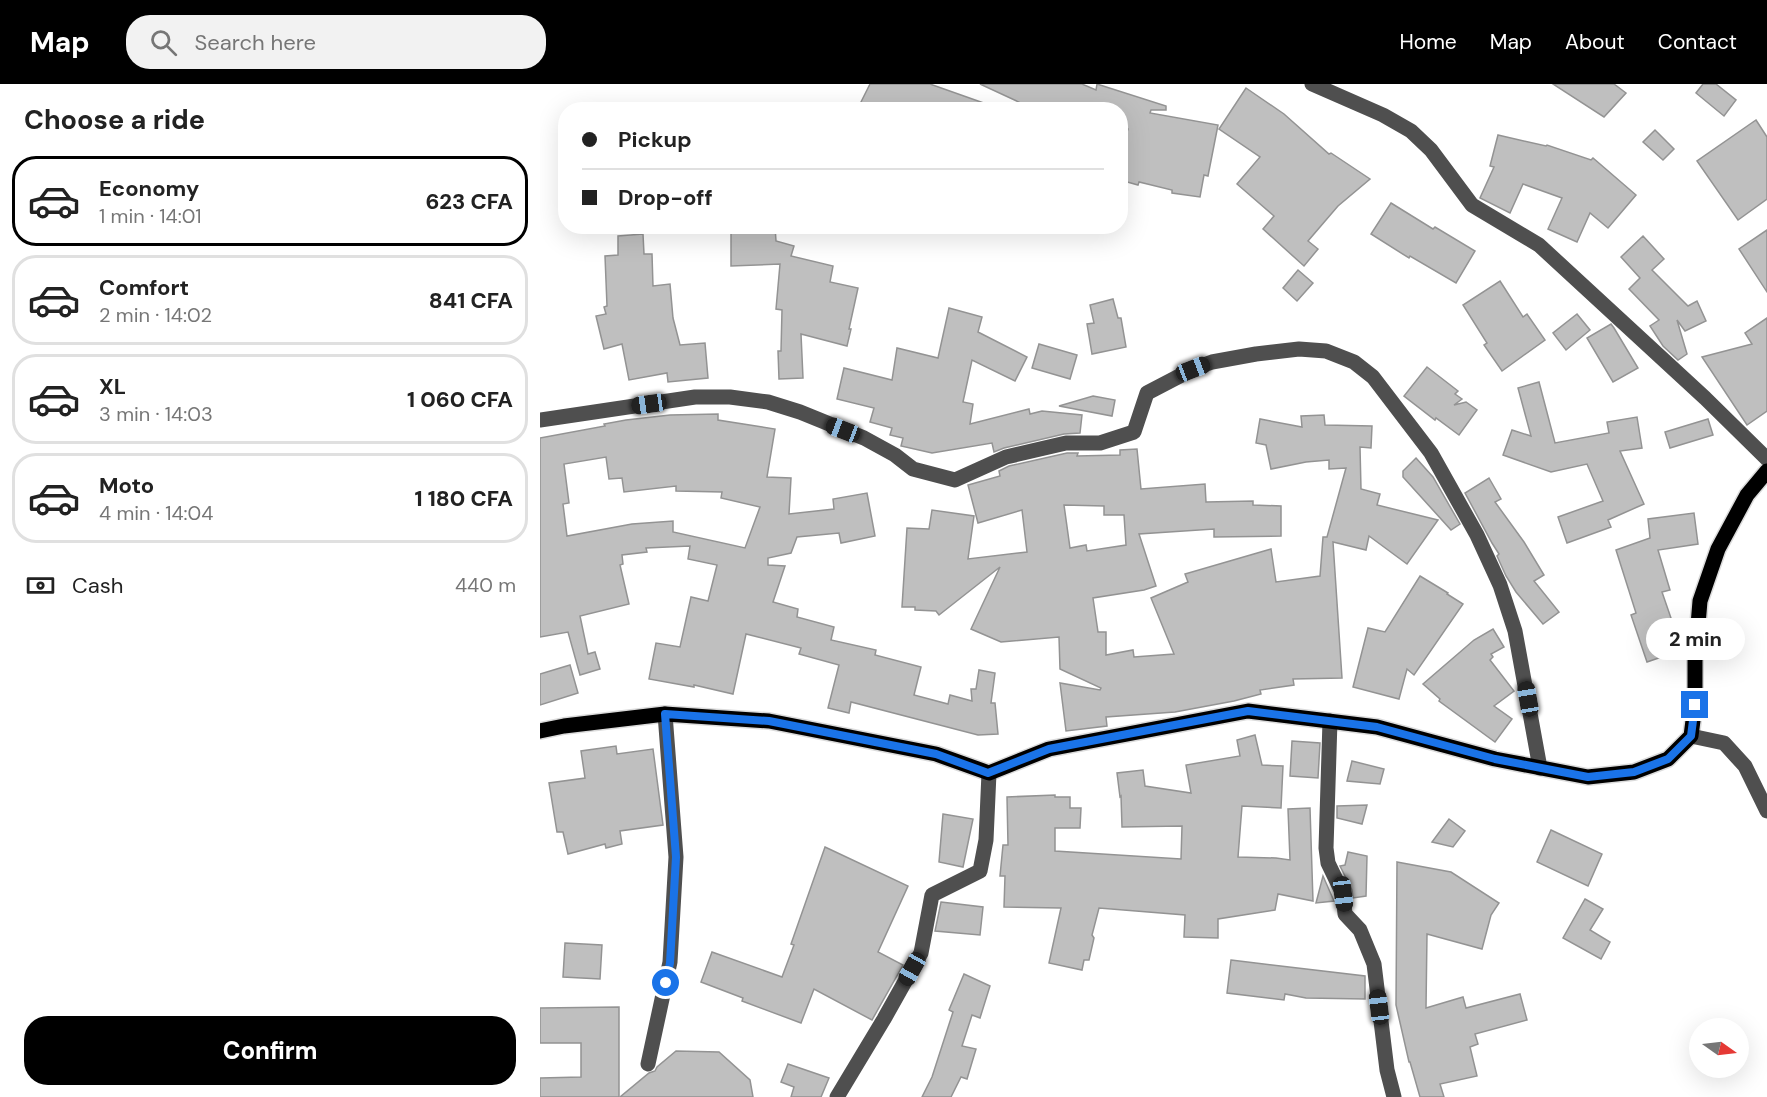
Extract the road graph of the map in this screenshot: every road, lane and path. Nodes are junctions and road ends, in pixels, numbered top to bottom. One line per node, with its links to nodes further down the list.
1 (1316, 85): 3 (street)
2 (540, 420): 9 (street)
3 (1767, 459)
4 (1767, 471): 8 (main road)
5 (665, 714): 7 (main road); 10 (main road); 12 (street)
6 (1330, 721): 9 (main road); 10 (main road); 14 (street)
7 (540, 731)
8 (1691, 736): 9 (main road); 11 (street)
9 (1540, 768)
10 (988, 773): 13 (street)
11 (1767, 811)
12 (648, 1064)
13 (837, 1097)
14 (1394, 1097)

